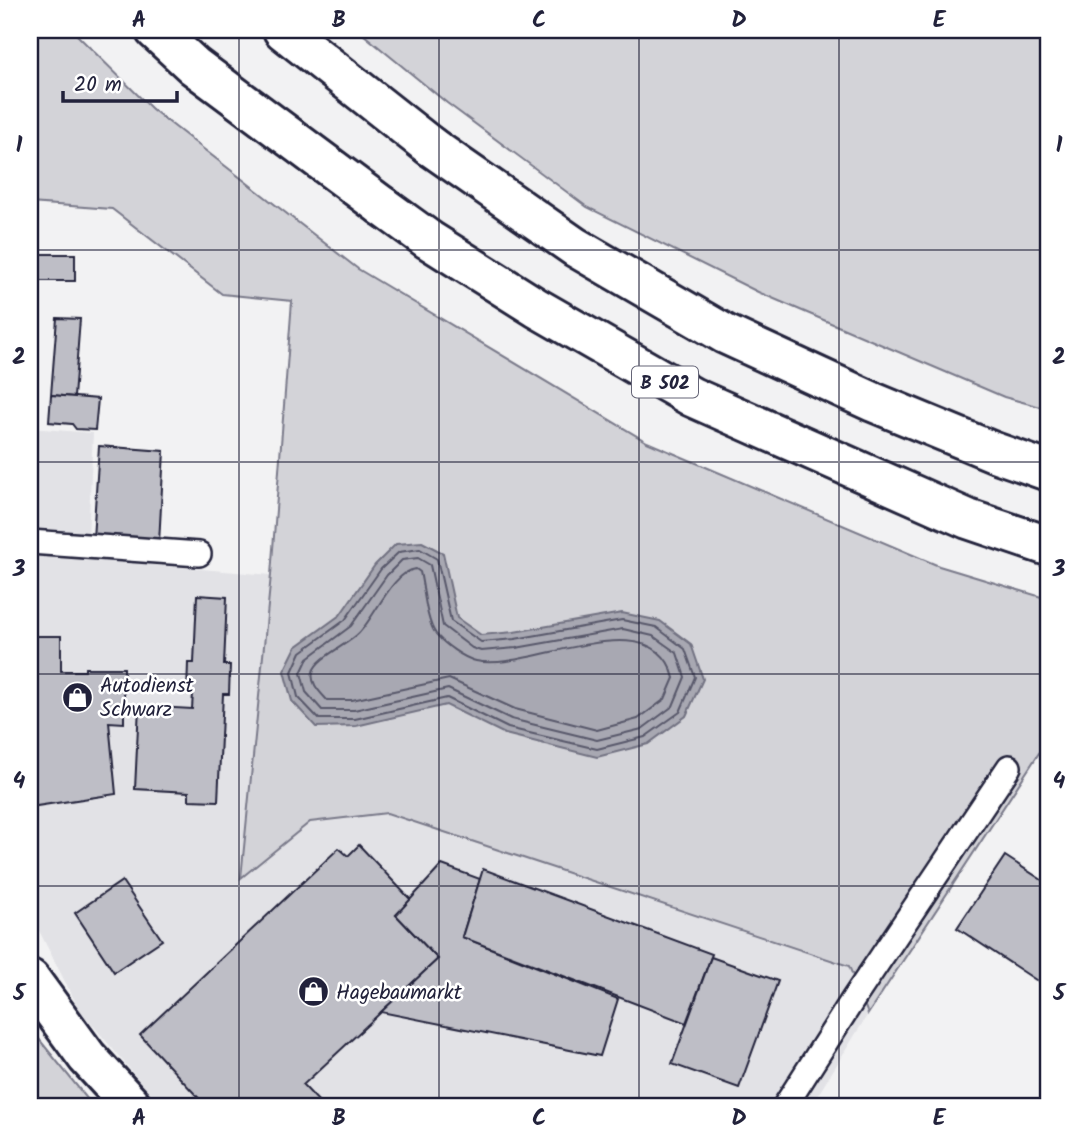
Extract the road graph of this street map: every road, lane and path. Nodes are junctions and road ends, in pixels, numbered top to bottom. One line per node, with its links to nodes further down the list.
1 (155, 30): 5 (main road, B 502)
2 (283, 30): 3 (main road)
3 (1048, 471)
4 (30, 542): 6 (lane)
5 (1048, 546)
6 (199, 554)
7 (1009, 767): 10 (lane)
8 (30, 978): 9 (main road)
9 (132, 1106)
10 (785, 1106)

